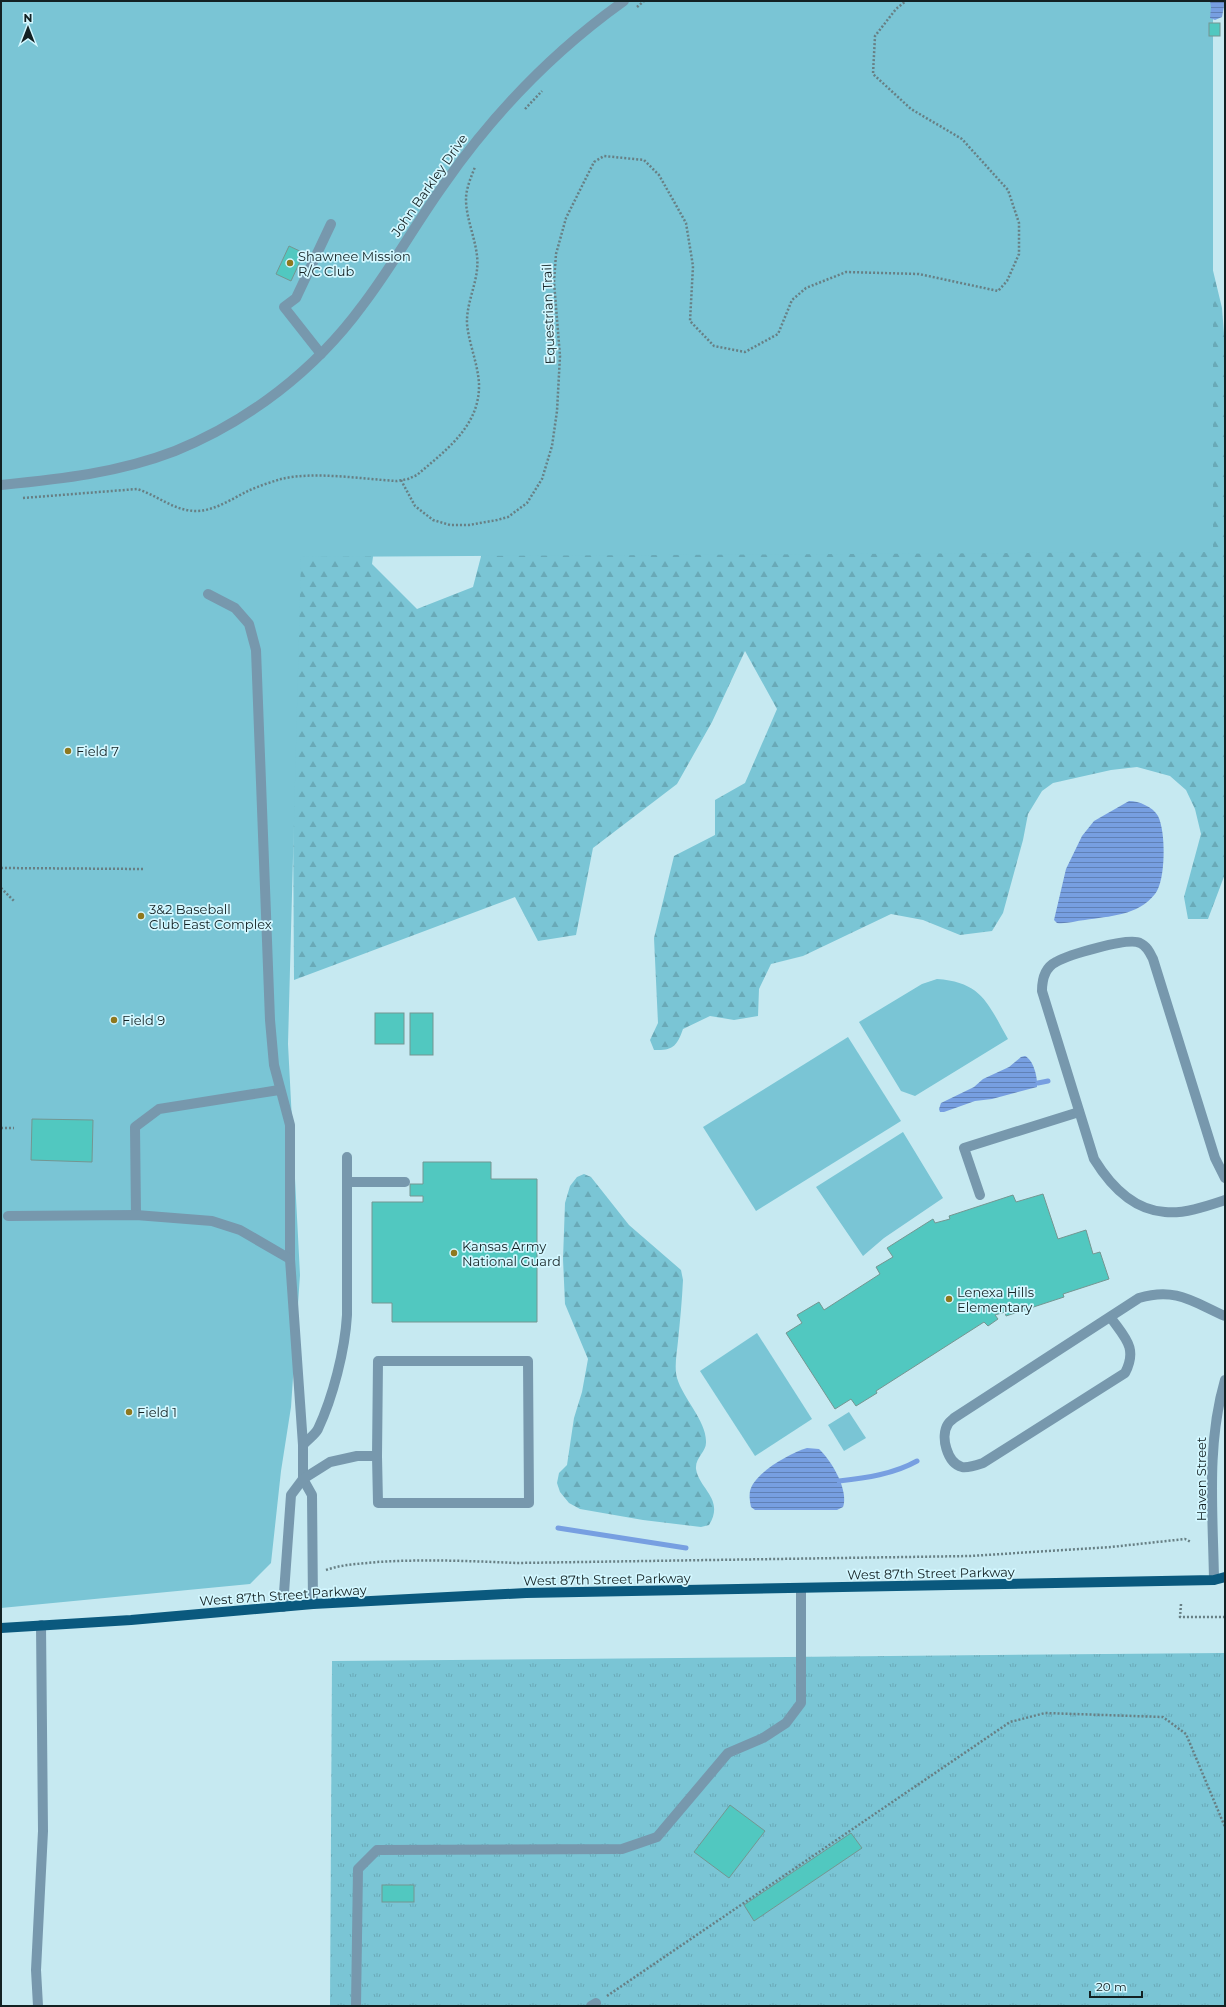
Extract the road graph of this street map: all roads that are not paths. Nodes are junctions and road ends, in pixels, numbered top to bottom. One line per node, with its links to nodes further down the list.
1 (624, 1): 3 (street, John Barkley Drive)
2 (331, 224): 3 (street)
3 (321, 354): 4 (street, John Barkley Drive)
4 (1, 485)
5 (208, 594): 6 (street)
6 (279, 1090): 14 (street); 16 (street)
7 (1079, 1112): 9 (street); 12 (street); 13 (street)
8 (347, 1157): 10 (street)
9 (1225, 1178)
10 (347, 1182): 11 (street); 20 (street)
11 (405, 1182)
12 (980, 1195)
13 (1225, 1200)
14 (136, 1215): 15 (street); 16 (street)
15 (8, 1216)
16 (290, 1259): 20 (street)
17 (1225, 1316): 18 (street)
18 (1111, 1318): 18 (street)
19 (1225, 1380): 24 (street, Haven Street)
20 (302, 1445): 22 (street)
21 (377, 1456): 21 (street); 22 (street)
22 (303, 1479): 27 (street); 28 (street)
23 (1225, 1577): 24 (main road, West 87th Street Parkway)
24 (1214, 1580): 25 (main road, West 87th Street Parkway); 26 (main road, West 87th Street Parkway)
25 (1225, 1584)
26 (801, 1588): 27 (main road, West 87th Street Parkway); 32 (street)
27 (313, 1604): 28 (main road, West 87th Street Parkway)
28 (283, 1606): 29 (main road, West 87th Street Parkway)
29 (42, 1625): 30 (main road, West 87th Street Parkway); 31 (street)
30 (1, 1628)
31 (38, 2006)
32 (356, 2006)

